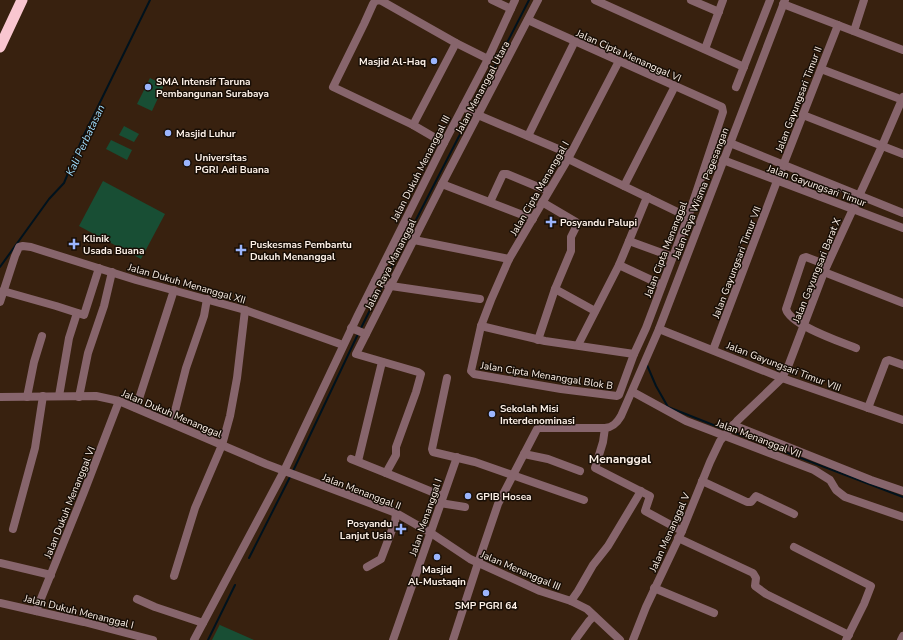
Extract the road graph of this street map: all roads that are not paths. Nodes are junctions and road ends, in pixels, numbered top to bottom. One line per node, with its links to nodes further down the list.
1 (14, 0): 19 (highway)
2 (22, 0): 21 (highway)
3 (380, 0): 20 (street); 34 (street)
4 (492, 0): 13 (street)
5 (515, 0): 13 (street, Jalan Dukuh Menanggal III)
6 (538, 0): 15 (street, Jalan Menanggal Utara)
7 (595, 0): 22 (street)
8 (691, 0): 14 (street)
9 (723, 0): 14 (street)
10 (770, 0): 26 (street)
11 (864, 0): 17 (street)
12 (784, 2): 16 (street); 37 (street, Jalan Raya Wisma Pagesangan)
13 (511, 9): 24 (street, Jalan Dukuh Menanggal III)
14 (719, 12): 22 (street)
15 (528, 20): 18 (street, Jalan Cipta Menanggal VI); 32 (street, Jalan Menanggal Utara)
16 (838, 25): 17 (street); 27 (street, Jalan Gayungsari Timur II)
17 (854, 31): 23 (street)
18 (575, 41): 25 (street, Jalan Cipta Menanggal VI); 35 (street)
19 (0, 42)
20 (456, 43): 24 (street); 34 (street)
21 (0, 47)
22 (705, 49): 26 (street)
23 (903, 50)
24 (488, 59): 32 (street, Jalan Dukuh Menanggal III)
25 (619, 61): 28 (street, Jalan Cipta Menanggal VI); 40 (street, Jalan Cipta Menanggal I)
26 (744, 67): 29 (street)
27 (821, 69): 30 (street); 33 (street, Jalan Gayungsari Timur II)
28 (675, 86): 31 (street, Jalan Cipta Menanggal VI); 45 (street)
29 (736, 87)
30 (903, 99): 38 (street, Jalan Gayungsari Barat X)
31 (722, 107): 53 (street, Jalan Cipta Menanggal)
32 (470, 111): 35 (street); 36 (street, Jalan Dukuh Menanggal III); 44 (street, Jalan Menanggal Utara)
33 (803, 115): 38 (street); 42 (street, Jalan Gayungsari Timur II)
34 (413, 126): 36 (street)
35 (528, 136): 40 (street)
36 (444, 143): 64 (street, Jalan Dukuh Menanggal III)
37 (730, 143): 41 (street, Jalan Raya Wisma Pagesangan); 42 (street, Jalan Gayungsari Timur)
38 (882, 146): 39 (street); 47 (street, Jalan Gayungsari Barat X)
39 (903, 154)
40 (569, 157): 45 (street); 46 (street, Jalan Cipta Menanggal I)
41 (723, 160): 43 (street, Jalan Gayungsari Timur); 80 (street, Jalan Raya Wisma Pagesangan)
42 (784, 164): 43 (street, Jalan Gayungsari Timur II); 47 (street, Jalan Gayungsari Timur)
43 (777, 181): 51 (street, Jalan Gayungsari Timur); 87 (street, Jalan Gayungsari Timur VII)
44 (442, 184): 49 (street); 56 (street, Jalan Raya Mananggal)
45 (624, 186): 48 (street)
46 (548, 191): 49 (street); 50 (street, Jalan Cipta Menanggal I)
47 (860, 195): 51 (street, Jalan Gayungsari Barat X); 52 (street, Jalan Gayungsari Timur)
48 (647, 198): 53 (street); 57 (street)
49 (490, 202): 54 (street)
50 (542, 202): 54 (street, Jalan Cipta Menanggal I); 67 (street)
51 (853, 208): 55 (street, Jalan Gayungsari Timur); 62 (street, Jalan Gayungsari Barat X)
52 (903, 213)
53 (688, 217): 58 (street, Jalan Cipta Menanggal)
54 (533, 219): 59 (street, Jalan Cipta Menanggal I)
55 (903, 228)
56 (414, 240): 59 (street); 66 (street, Jalan Raya Mananggal)
57 (629, 241): 58 (street); 60 (street)
58 (673, 257): 65 (street, Jalan Cipta Menanggal)
59 (509, 259): 77 (street, Jalan Cipta Menanggal I)
60 (619, 265): 65 (street); 75 (street)
61 (99, 268): 63 (street, Jalan Dukuh Menanggal XII); 69 (street, Jalan Dukuh Menanggal XII); 76 (street)
62 (826, 268): 73 (street); 78 (street, Jalan Gayungsari Barat X); 78 (street)
63 (112, 272): 68 (street, Jalan Dukuh Menanggal XII); 97 (street)
64 (376, 281): 66 (street); 79 (street, Jalan Dukuh Menanggal III)
65 (662, 285): 88 (street, Jalan Cipta Menanggal)
66 (390, 286): 71 (street); 81 (street, Jalan Raya Mananggal)
67 (555, 289): 75 (street); 83 (street)
68 (174, 290): 70 (street, Jalan Dukuh Menanggal XII); 101 (street)
69 (2, 291): 72 (street); 76 (street)
70 (207, 299): 74 (street, Jalan Dukuh Menanggal XII); 104 (street)
71 (480, 299)
72 (0, 302)
73 (903, 302)
74 (245, 310): 84 (street, Jalan Dukuh Menanggal XII); 107 (street)
75 (595, 311): 85 (street)
76 (77, 313): 96 (street)
77 (481, 326): 83 (street); 94 (street, Jalan Cipta Menanggal Blok B)
78 (804, 326): 86 (street); 92 (street, Jalan Gayungsari Barat X)
79 (352, 328): 81 (street); 84 (street, Jalan Dukuh Menanggal III)
80 (659, 329): 87 (street, Jalan Gayungsari Timur VIII); 93 (street, Jalan Raya Wisma Pagesangan)
81 (364, 334): 89 (street, Jalan Raya Mananggal)
82 (42, 336): 99 (street)
83 (538, 340): 85 (street)
84 (343, 345): 111 (street)
85 (578, 345): 88 (street)
86 (856, 348)
87 (713, 350): 92 (street, Jalan Gayungsari Timur VIII)
88 (634, 354): 94 (street, Jalan Cipta Menanggal)
89 (382, 362): 112 (street); 112 (street)
90 (903, 365): 102 (street)
91 (447, 378): 109 (street)
92 (782, 378): 102 (street, Jalan Gayungsari Timur VIII); 106 (street, Jalan Gayungsari Barat X)
93 (633, 392): 105 (street, Jalan Raya Wisma Pagesangan); 106 (street, Jalan Menanggal VII)
94 (619, 395)
95 (43, 396): 96 (street, Jalan Dukuh Menanggal); 99 (street, Jalan Dukuh Menanggal); 123 (street)
96 (59, 396): 97 (street, Jalan Dukuh Menanggal)
97 (79, 396): 100 (street, Jalan Dukuh Menanggal)
98 (0, 397): 99 (street, Jalan Dukuh Menanggal)
99 (27, 397)
100 (119, 401): 101 (street, Jalan Dukuh Menanggal); 130 (street, Jalan Dukuh Menanggal VI)
101 (137, 406): 104 (street, Jalan Dukuh Menanggal)
102 (868, 408): 103 (street, Jalan Gayungsari Timur VIII)
103 (902, 417)
104 (172, 423): 107 (street, Jalan Dukuh Menanggal)
105 (605, 428): 108 (street); 115 (street)
106 (728, 431): 114 (street, Jalan Menanggal V); 116 (street); 122 (street, Jalan Menanggal VII)
107 (222, 445): 111 (street, Jalan Dukuh Menanggal); 131 (street)
108 (524, 454): 110 (street); 113 (street)
109 (457, 457): 113 (street); 117 (street, Jalan Menanggal I)
110 (580, 471)
111 (287, 473): 120 (street, Jalan Menanggal II); 139 (street)
112 (386, 473): 117 (street)
113 (513, 474): 118 (street); 128 (street)
114 (702, 481): 121 (street); 125 (street, Jalan Menanggal V)
115 (641, 491): 125 (street); 134 (street)
116 (903, 491)
117 (441, 500): 119 (street); 124 (street, Jalan Menanggal I)
118 (584, 500)
119 (465, 507)
120 (396, 513): 124 (street, Jalan Menanggal II); 129 (street)
121 (794, 514)
122 (903, 517)
123 (13, 529)
124 (431, 533): 128 (street, Jalan Menanggal III); 144 (street, Jalan Menanggal I)
125 (680, 534): 132 (street, Jalan Menanggal V); 141 (street)
126 (794, 547): 141 (street)
127 (0, 563): 130 (street)
128 (478, 563): 134 (street, Jalan Menanggal III); 145 (street)
129 (367, 567)
130 (51, 575): 136 (street, Jalan Dukuh Menanggal VI)
131 (174, 576)
132 (654, 588): 137 (street); 148 (street, Jalan Menanggal V)
133 (137, 599): 139 (street)
134 (571, 601): 138 (street, Jalan Menanggal III)
135 (0, 603): 136 (street, Jalan Dukuh Menanggal I)
136 (36, 611): 142 (street, Jalan Dukuh Menanggal I)
137 (714, 614)
138 (594, 616): 146 (street); 147 (street, Jalan Menanggal III)
139 (203, 623): 143 (street)
140 (903, 636): 149 (street)
141 (848, 637)
142 (153, 640)
143 (194, 640)
144 (393, 640)
145 (453, 640)
146 (575, 640)
147 (620, 640)
148 (633, 640)
149 (901, 640)

